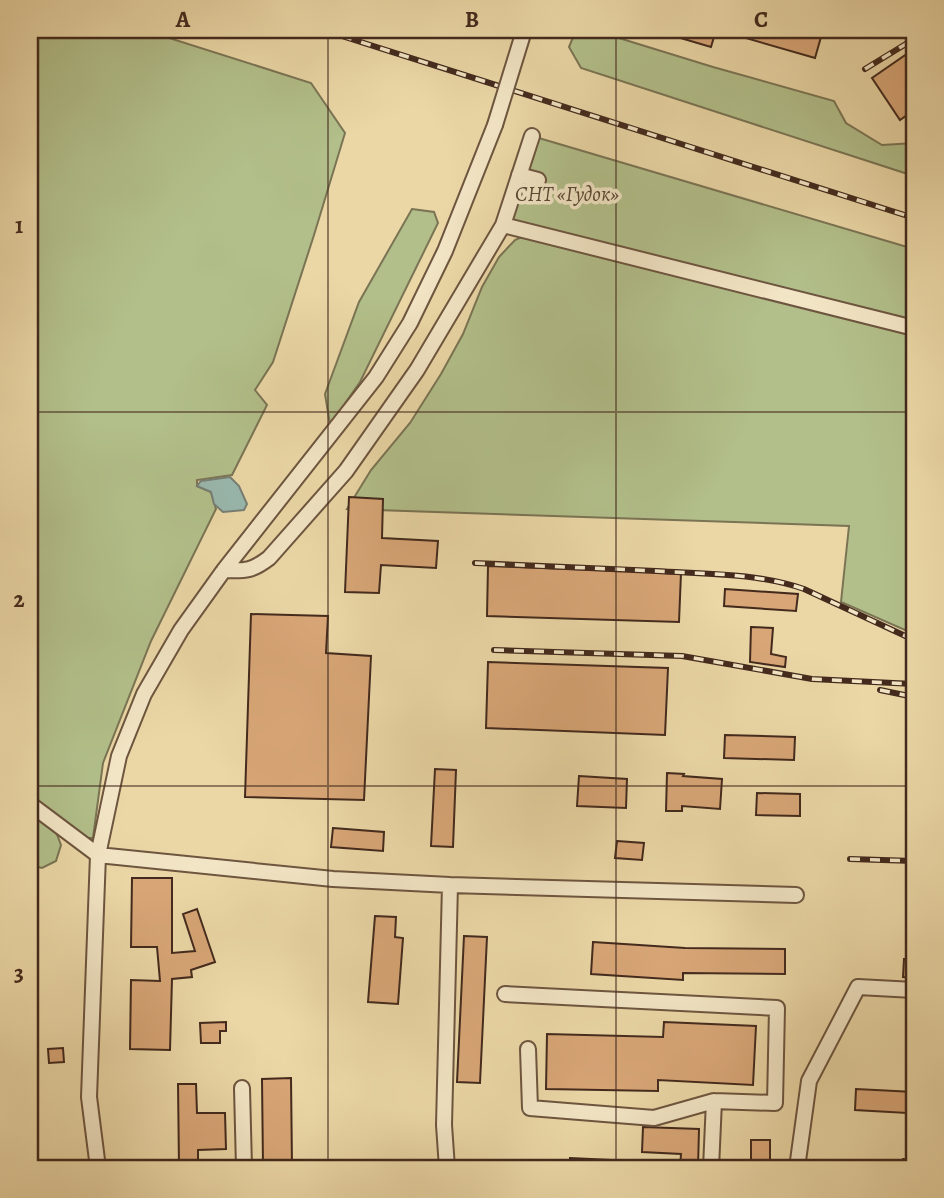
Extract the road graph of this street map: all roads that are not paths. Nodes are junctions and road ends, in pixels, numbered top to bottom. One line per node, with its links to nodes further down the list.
1 (523, 32): 7 (street, bridge)
2 (533, 136): 3 (street)
3 (519, 175): 4 (street); 5 (street)
4 (538, 180)
5 (503, 225): 6 (street); 7 (street)
6 (914, 328)
7 (224, 570): 9 (street)
8 (30, 804): 9 (street)
9 (98, 855): 10 (street); 17 (street)
10 (450, 885): 11 (street); 19 (street)
11 (796, 895)
12 (914, 990): 21 (street)
13 (505, 995): 16 (street)
14 (528, 1049): 16 (street)
15 (242, 1088): 18 (street)
16 (714, 1101): 20 (street)
17 (98, 1168)
18 (244, 1168)
19 (447, 1168)
20 (711, 1168)
21 (797, 1168)

